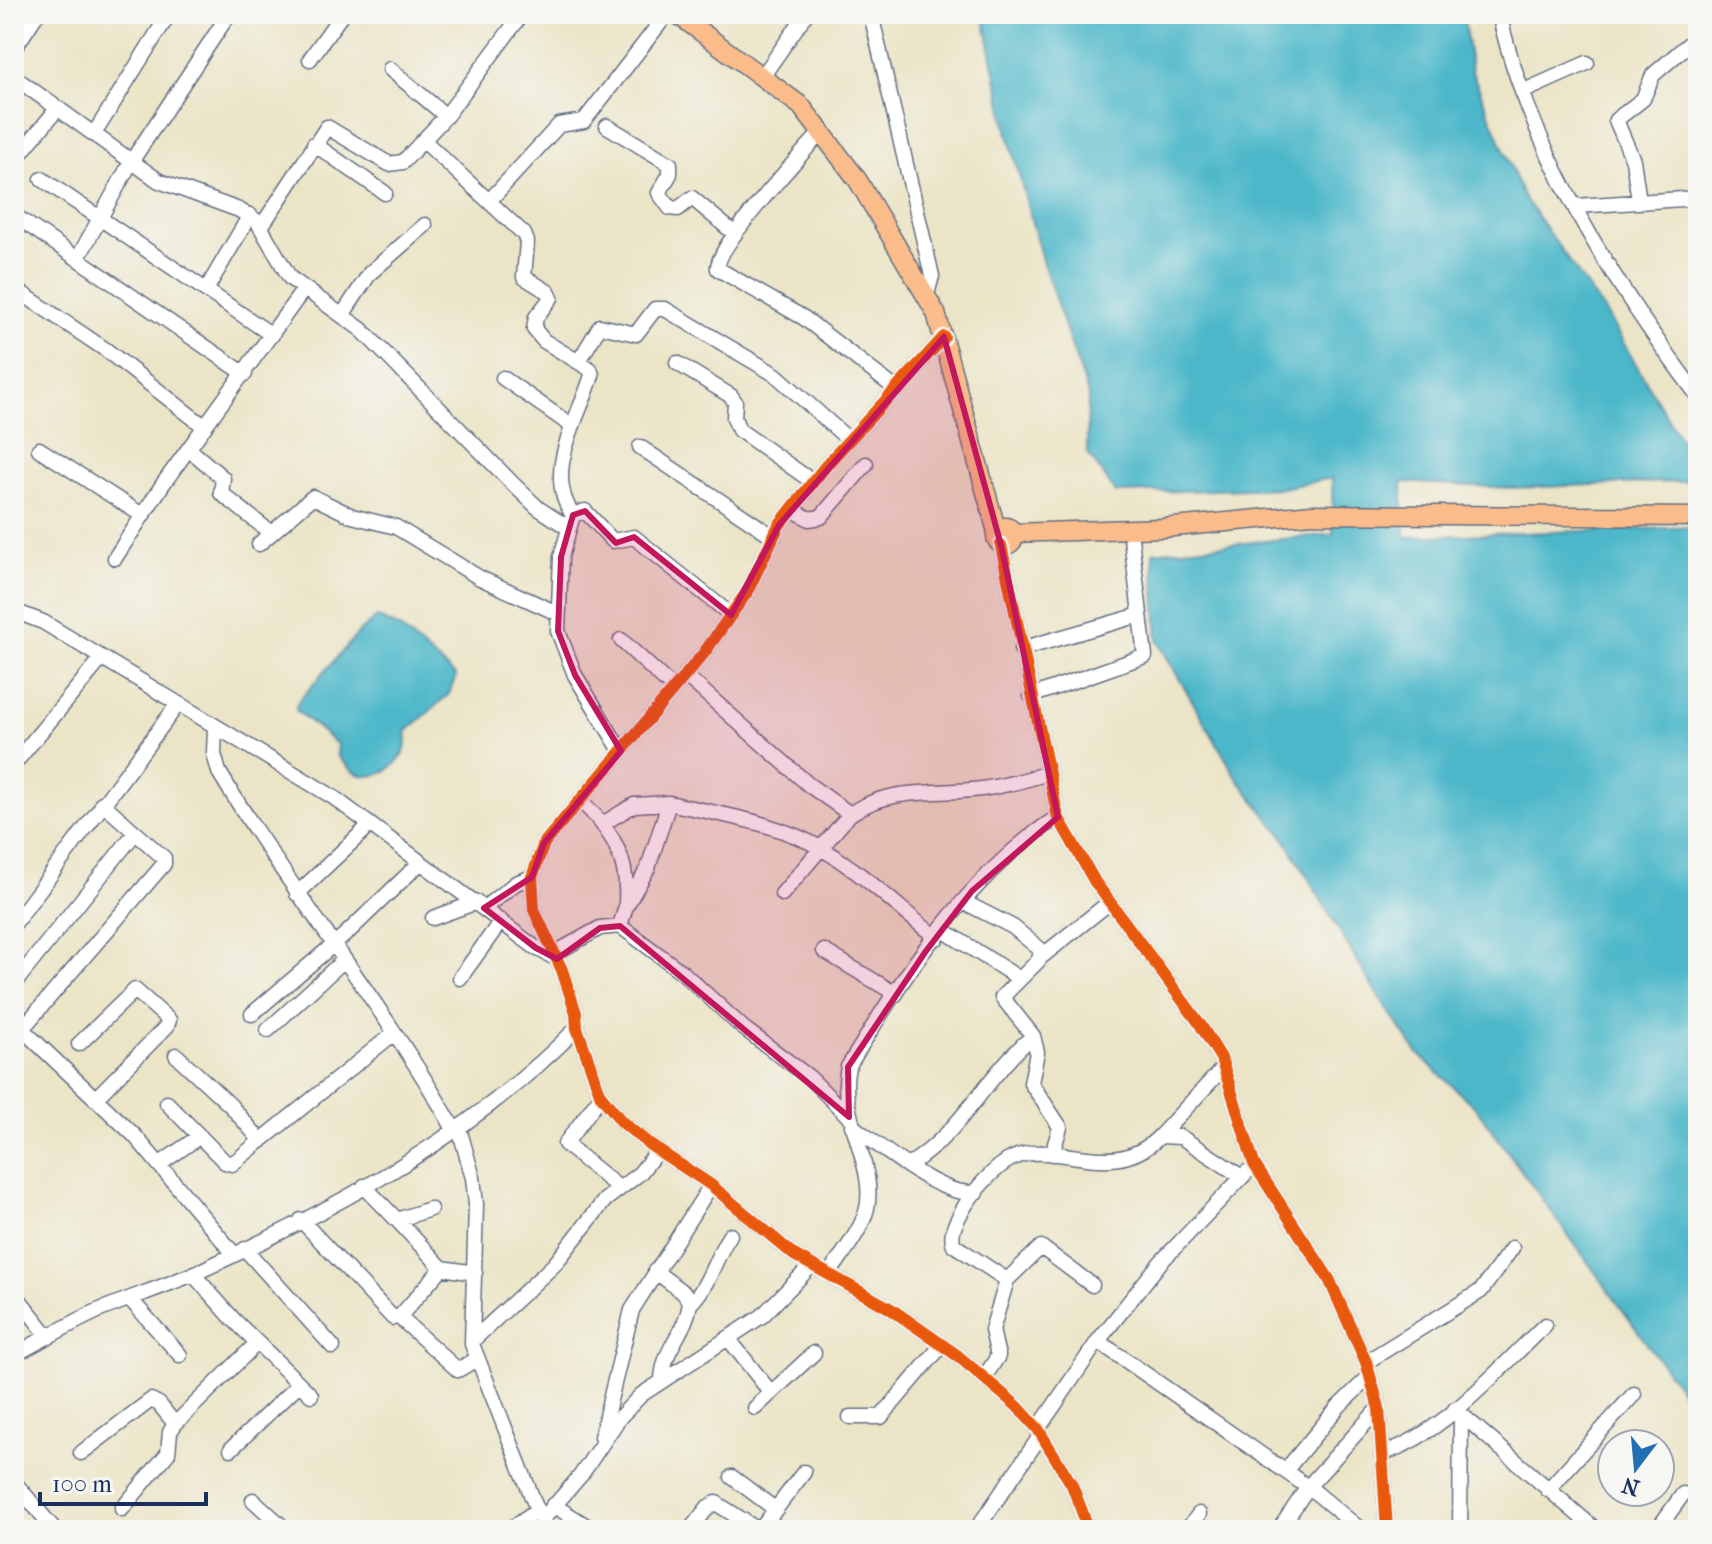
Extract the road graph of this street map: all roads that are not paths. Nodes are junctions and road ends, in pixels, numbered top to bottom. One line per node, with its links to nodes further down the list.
1 (37, 14): 12 (street)
2 (169, 14): 23 (street)
3 (229, 14): 27 (street)
4 (342, 14): 13 (street)
5 (522, 14): 20 (street)
6 (667, 14): 31 (street)
7 (677, 14): 17 (main road)
8 (806, 14): 17 (street)
9 (871, 14): 44 (street)
10 (1499, 14): 18 (street)
11 (1698, 36): 32 (street)
12 (14, 49)
13 (310, 59)
14 (1587, 63): 18 (street)
15 (390, 69): 20 (street)
16 (14, 77): 19 (street)
17 (762, 77): 22 (main road)
18 (1522, 92): 33 (street)
19 (58, 108): 23 (street); 26 (street)
20 (446, 116): 24 (street)
21 (607, 126): 39 (street)
22 (823, 130): 39 (street); 44 (main road)
23 (94, 134): 27 (street)
24 (424, 141): 25 (street); 31 (street)
25 (314, 144): 29 (street); 38 (street)
26 (14, 161)
27 (131, 162): 35 (street); 36 (street)
28 (42, 179): 36 (street)
29 (385, 193)
30 (1698, 198): 32 (street)
31 (490, 200): 48 (street)
32 (1639, 201): 33 (street)
33 (1576, 206): 53 (street)
34 (14, 215): 40 (street)
35 (250, 215): 38 (street); 43 (street)
36 (99, 216): 40 (street); 43 (street)
37 (425, 225): 45 (street)
38 (261, 227): 42 (street)
39 (735, 234): 52 (street)
40 (78, 258): 50 (street)
41 (14, 288): 55 (street)
42 (304, 289): 45 (street); 46 (street)
43 (206, 290): 46 (street)
44 (927, 294): 47 (main road)
45 (343, 314): 65 (street)
46 (272, 335): 50 (street)
47 (944, 337): 52 (street); 69 (main road)
48 (579, 361): 54 (street); 56 (street)
49 (677, 363): 61 (street)
50 (245, 374): 55 (street)
51 (503, 378): 54 (street)
52 (896, 389): 56 (street)
53 (1698, 396)
54 (572, 426): 65 (street)
55 (205, 427): 59 (street)
56 (849, 440): 61 (street)
57 (640, 447): 68 (street)
58 (39, 449): 63 (street)
59 (189, 449): 63 (street); 67 (street)
60 (866, 464): 62 (street)
61 (813, 482): 62 (street)
62 (792, 509): 68 (street)
63 (142, 515): 71 (street)
64 (1698, 517): 66 (main road)
65 (570, 521): 73 (street); 74 (street)
66 (1130, 530): 69 (main road); 75 (street)
67 (271, 533): 70 (street); 73 (street)
68 (774, 537): 74 (street)
69 (1004, 537): 77 (street)
70 (259, 544)
71 (115, 558)
72 (14, 611): 78 (street)
73 (557, 613): 84 (street)
74 (731, 615): 79 (street)
75 (1140, 615): 77 (street); 81 (street)
76 (621, 640): 80 (street)
77 (1021, 649): 81 (street)
78 (102, 658): 82 (street); 85 (street)
79 (685, 675): 80 (street); 90 (street)
80 (673, 688): 84 (street)
81 (1031, 696): 86 (street)
82 (178, 704): 83 (street); 88 (street)
83 (215, 728): 93 (street); 98 (street)
84 (621, 751): 87 (street)
85 (14, 764)
86 (1048, 773): 90 (street); 91 (street)
87 (580, 800): 92 (street); 97 (street)
88 (102, 803): 94 (street); 106 (street)
89 (669, 803): 92 (street); 95 (street); 103 (street)
90 (850, 814): 95 (street)
91 (1058, 817): 100 (street); 101 (street)
92 (604, 823): 103 (street)
93 (370, 825): 96 (street); 98 (street)
94 (135, 833): 116 (street); 127 (street)
95 (823, 849): 99 (street); 108 (street)
96 (421, 862): 102 (street); 109 (street)
97 (532, 877): 102 (street); 111 (street)
98 (297, 894): 109 (street)
99 (782, 894)
100 (964, 902): 108 (street); 112 (street)
101 (1110, 902): 112 (street); 125 (street)
102 (480, 905): 104 (street); 105 (street)
103 (626, 906): 107 (street)
104 (433, 918)
105 (501, 921): 111 (street); 114 (street)
106 (14, 924)
107 (620, 926): 111 (street); 129 (street)
108 (940, 934): 115 (street); 117 (street)
109 (333, 944): 113 (street); 118 (street)
110 (824, 951): 117 (street)
111 (556, 956): 119 (street)
112 (1041, 957): 115 (street)
113 (344, 960): 120 (street); 121 (street)
114 (460, 978)
115 (1020, 979): 122 (street)
116 (14, 984)
117 (896, 994): 129 (street)
118 (252, 1014)
119 (577, 1028): 126 (street); 130 (street)
120 (268, 1030)
121 (393, 1034): 130 (street); 133 (street)
122 (1033, 1036): 135 (street); 138 (street)
123 (79, 1044): 127 (street)
124 (176, 1055): 133 (street)
125 (1223, 1068): 132 (street); 137 (street)
126 (601, 1096): 134 (street); 142 (street)
127 (95, 1099): 136 (street)
128 (167, 1103): 131 (street)
129 (850, 1121): 138 (street); 155 (street)
130 (457, 1130): 141 (street); 153 (street)
131 (200, 1136): 133 (street); 136 (street)
132 (1160, 1136): 135 (street); 139 (street)
133 (261, 1141)
134 (658, 1150): 140 (street); 142 (street)
135 (1052, 1154): 143 (street)
136 (160, 1164): 149 (street)
137 (1254, 1164): 139 (street); 174 (street)
138 (909, 1165): 143 (street)
139 (1242, 1177): 166 (street)
140 (711, 1185): 150 (street); 152 (street)
141 (364, 1186): 145 (street); 146 (street)
142 (619, 1188): 165 (street)
143 (976, 1192): 156 (street)
144 (430, 1209): 146 (street)
145 (301, 1220): 149 (street); 161 (street)
146 (397, 1220): 151 (street)
147 (730, 1235): 160 (street)
148 (1512, 1248): 174 (street)
149 (239, 1252): 154 (street); 169 (street)
150 (812, 1265): 155 (street); 164 (street)
151 (442, 1268): 153 (street); 161 (street)
152 (655, 1271): 160 (street); 187 (street)
153 (475, 1273): 165 (street)
154 (193, 1274): 159 (street); 167 (street)
155 (829, 1274): 168 (street)
156 (1007, 1280): 157 (street); 175 (street)
157 (1092, 1285)
158 (14, 1293): 163 (street)
159 (130, 1299): 163 (street); 172 (street)
160 (690, 1304): 176 (street)
161 (399, 1317): 173 (street)
162 (1545, 1325): 183 (street)
163 (49, 1337): 171 (street)
164 (728, 1338): 176 (street); 178 (street)
165 (472, 1341): 173 (street)
166 (1098, 1341): 186 (street); 191 (street)
167 (257, 1343): 177 (street); 185 (street)
168 (942, 1345): 175 (street); 184 (street)
169 (333, 1347)
170 (814, 1353): 178 (street)
171 (14, 1355)
172 (180, 1355)
173 (477, 1359): 203 (street)
174 (1368, 1369): 182 (street); 191 (street)
175 (984, 1378): 186 (street)
176 (662, 1379): 187 (street)
177 (299, 1384): 180 (street); 188 (street)
178 (771, 1393): 181 (street)
179 (1634, 1394): 196 (street)
180 (311, 1395)
181 (755, 1408)
182 (1379, 1408): 190 (street); 195 (street)
183 (1458, 1412): 190 (street); 196 (street); 216 (street)
184 (850, 1417)
185 (175, 1424): 189 (street); 200 (street)
186 (1040, 1432): 210 (street); 211 (street)
187 (600, 1443): 199 (street)
188 (231, 1449)
189 (81, 1453)
190 (1384, 1453): 215 (street)
191 (1285, 1471): 195 (street)
192 (804, 1472): 201 (street)
193 (732, 1477): 201 (street)
194 (14, 1482): 204 (street)
195 (1308, 1487): 213 (street); 214 (street)
196 (1548, 1490): 217 (street)
197 (1683, 1494): 218 (street)
198 (253, 1500): 205 (street)
199 (553, 1505): 203 (street); 207 (street)
200 (122, 1509)
201 (775, 1509): 209 (street)
202 (1199, 1514): 212 (street)
203 (541, 1521): 206 (street)
204 (55, 1530)
205 (286, 1530)
206 (509, 1530)
207 (593, 1530)
208 (690, 1530): 209 (street)
209 (759, 1530)
210 (976, 1530)
211 (1089, 1530)
212 (1187, 1530)
213 (1279, 1530)
214 (1361, 1530)
215 (1387, 1530)
216 (1460, 1530)
217 (1596, 1530)
218 (1657, 1530)

